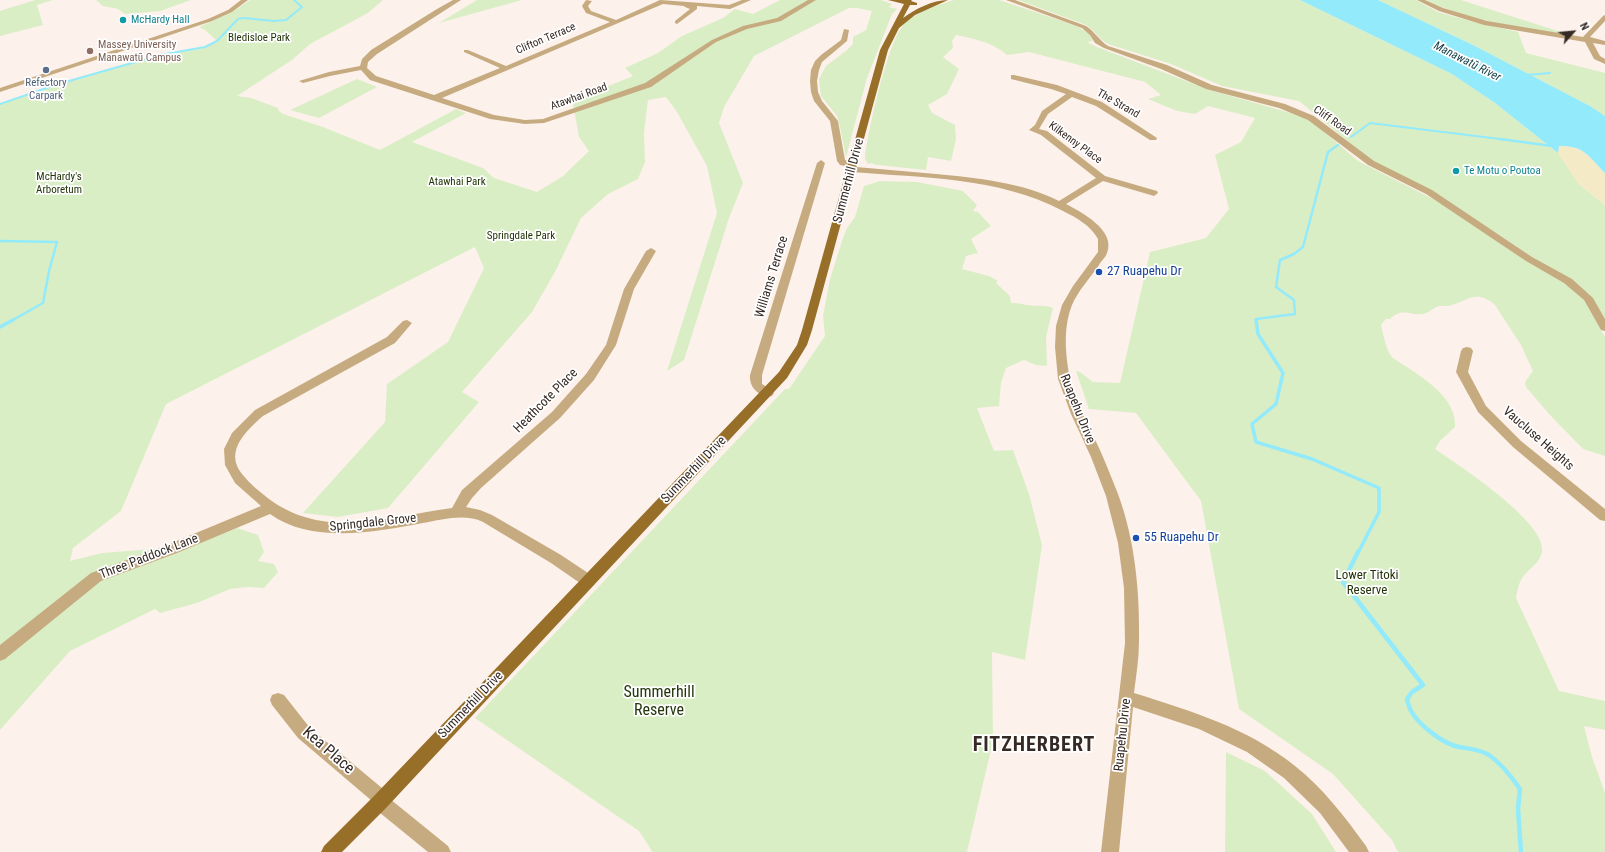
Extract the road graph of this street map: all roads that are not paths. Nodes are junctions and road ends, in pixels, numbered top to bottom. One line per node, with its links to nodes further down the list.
1 (245, 0): 26 (street)
2 (458, 0): 22 (street)
3 (748, 0): 10 (street)
4 (813, 0): 28 (street, Atawhai Road)
5 (891, 0): 11 (main road)
6 (945, 0): 11 (main road); 15 (main road)
7 (1009, 0): 37 (street, Cliff Road)
8 (1420, 0): 18 (street)
9 (589, 1): 13 (street)
10 (662, 2): 13 (street, Clifton Terrace); 14 (street)
11 (908, 2): 15 (main road, Summerhill Drive)
12 (1605, 17): 17 (street)
13 (615, 22): 23 (street, Clifton Terrace)
14 (677, 22)
15 (894, 29): 31 (main road, Summerhill Drive)
16 (846, 30): 31 (street)
17 (1590, 32): 18 (street); 19 (street)
18 (1587, 40): 19 (street); 21 (street)
19 (1605, 42)
20 (466, 51): 23 (street)
21 (1605, 62)
22 (363, 68): 25 (street); 28 (street, Atawhai Road)
23 (505, 68): 28 (street, Clifton Terrace)
24 (1014, 78): 27 (street, The Strand)
25 (303, 81)
26 (0, 90)
27 (1071, 94): 29 (street, The Strand); 32 (street, Kilkenny Place)
28 (434, 98)
29 (1154, 138)
30 (821, 163): 39 (street, Williams Terrace)
31 (853, 167): 34 (street, Ruapehu Drive); 39 (main road, Summerhill Drive)
32 (1102, 178): 33 (street, Kilkenny Place); 34 (street, Kilkenny Place)
33 (1154, 193)
34 (1060, 204): 45 (street, Ruapehu Drive)
35 (651, 251): 41 (street, Heathcote Place)
36 (407, 323): 40 (street, Springdale Grove)
37 (1605, 328)
38 (1467, 351): 42 (street, Vaucluse Heights)
39 (768, 393): 43 (main road, Summerhill Drive)
40 (270, 508): 41 (street, Springdale Grove); 44 (street, Three Paddock Lane)
41 (457, 512): 43 (street, Springdale Grove)
42 (1605, 516)
43 (589, 581): 47 (main road, Summerhill Drive)
44 (0, 654)
45 (1127, 698): 50 (street, Ruapehu Drive); 51 (street)
46 (278, 700): 47 (street, Kea Place)
47 (381, 800): 48 (main road, Summerhill Drive); 49 (street, Kea Place)
48 (330, 852)
49 (442, 852)
50 (1110, 852)
51 (1360, 852)

